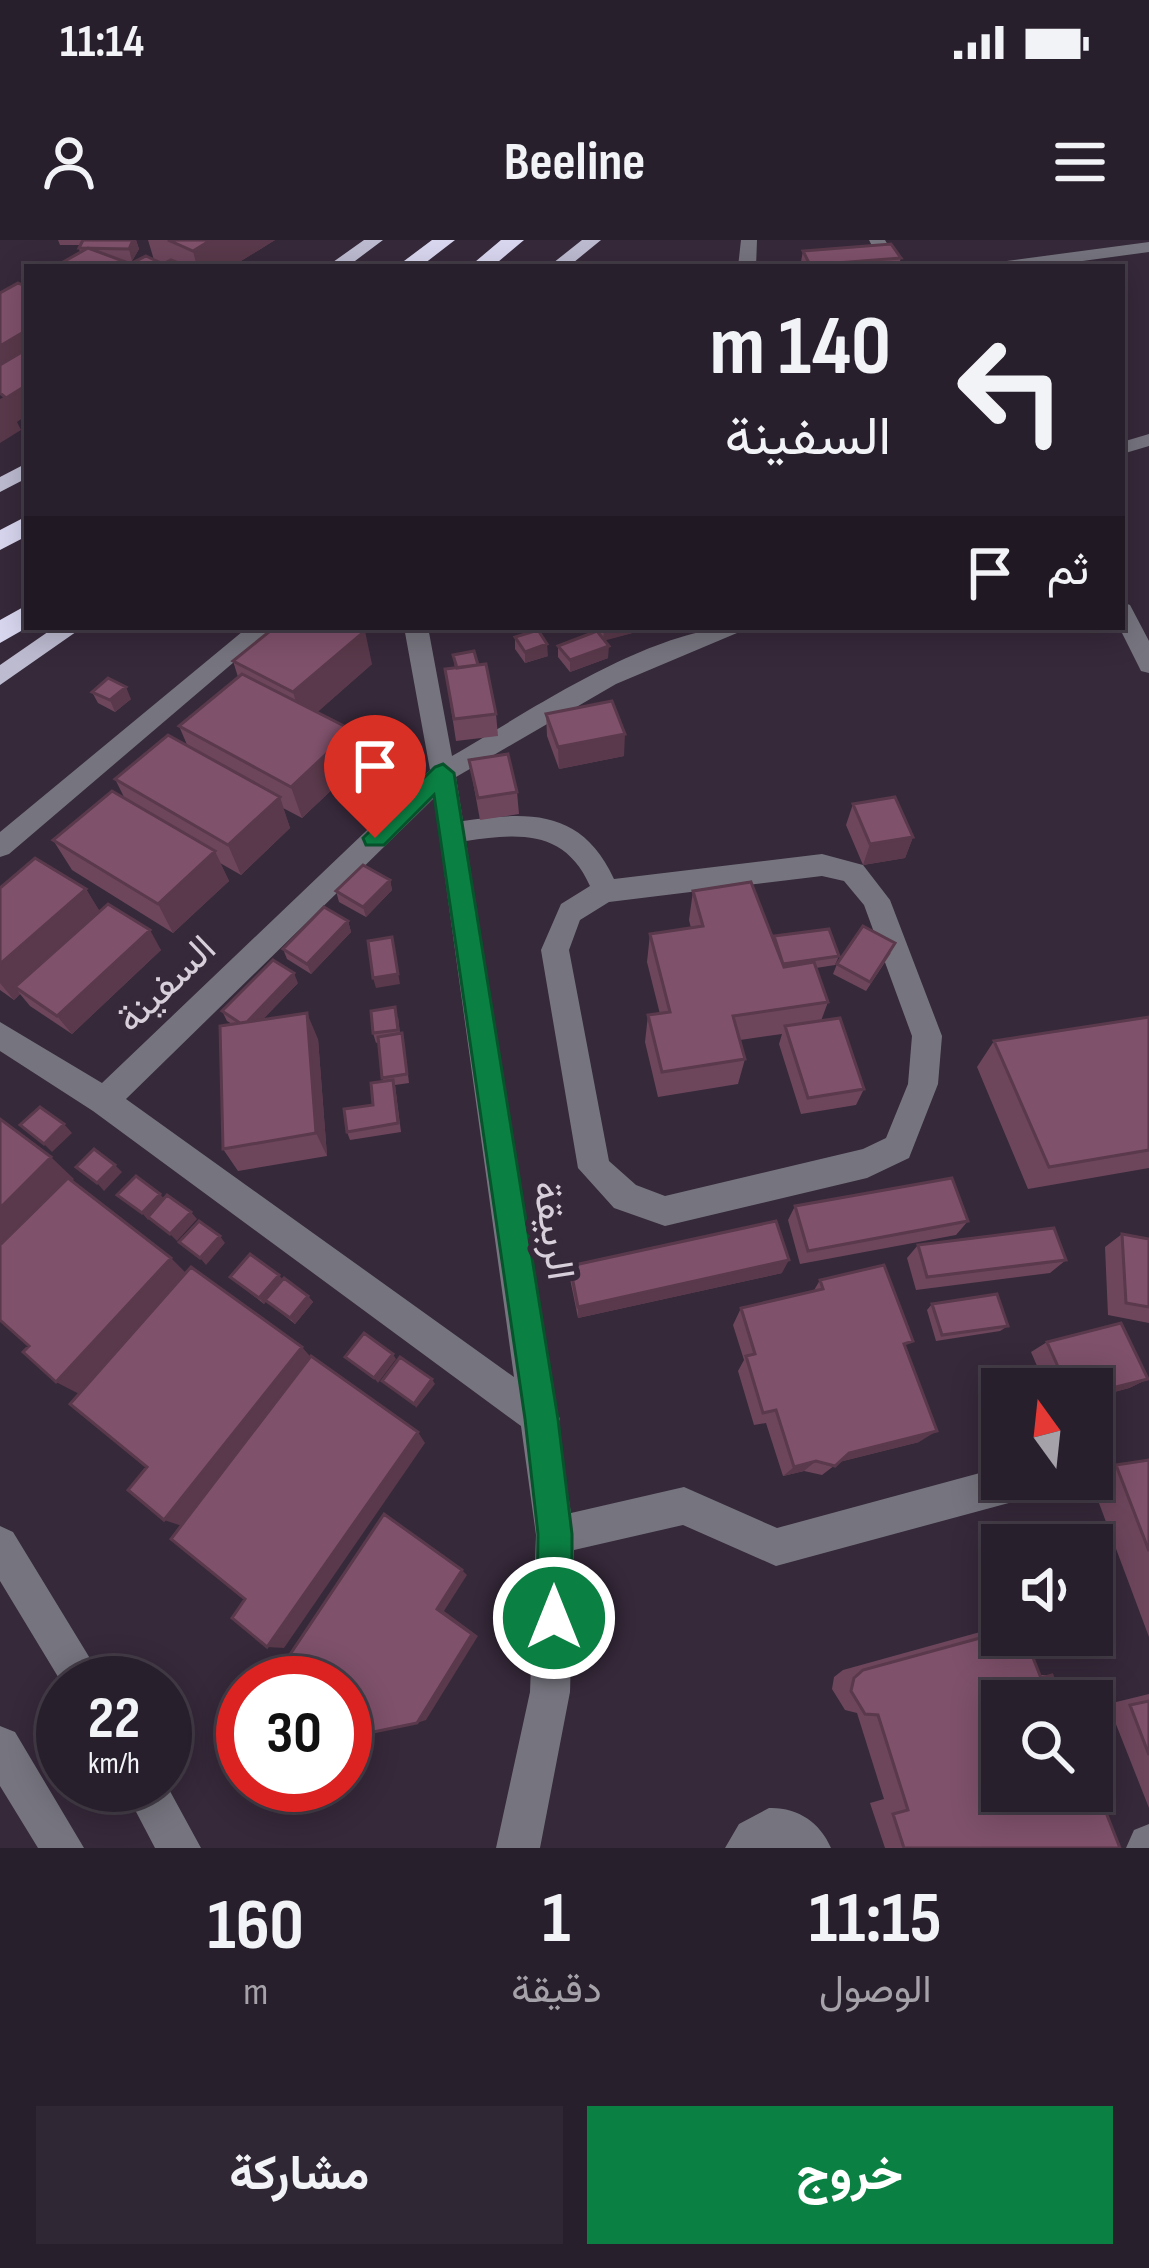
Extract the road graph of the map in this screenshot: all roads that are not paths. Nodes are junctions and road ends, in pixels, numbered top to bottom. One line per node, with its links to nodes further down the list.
1 (375, 240): 6 (main road)
2 (446, 240): 7 (highway)
3 (593, 240): 9 (main road)
4 (511, 242): 8 (highway)
5 (1149, 247): 10 (street)
6 (339, 264)
7 (410, 264)
8 (483, 264)
9 (561, 264)
10 (1022, 264)
11 (1125, 616): 16 (street)
12 (66, 630): 17 (main road)
13 (259, 630): 20 (street)
14 (417, 630): 18 (street, الربيقة)
15 (722, 630): 18 (street, السفينة)
16 (1149, 665)
17 (0, 677)
18 (443, 773): 19 (street, الربيقة); 23 (street, السفينة)
19 (452, 833): 21 (street); 24 (street, الربيقة)
20 (0, 848)
21 (606, 891): 21 (street)
22 (0, 1034): 23 (street)
23 (104, 1101): 24 (street)
24 (542, 1419): 26 (street, الربيقة)
25 (981, 1491): 26 (street)
26 (555, 1534): 33 (street, الربيقة)
27 (0, 1545): 28 (street)
28 (68, 1656)
29 (0, 1748): 31 (street)
30 (158, 1812): 32 (street)
31 (62, 1848)
32 (179, 1848)
33 (518, 1848)
34 (747, 1848): 35 (street)
35 (809, 1848)

